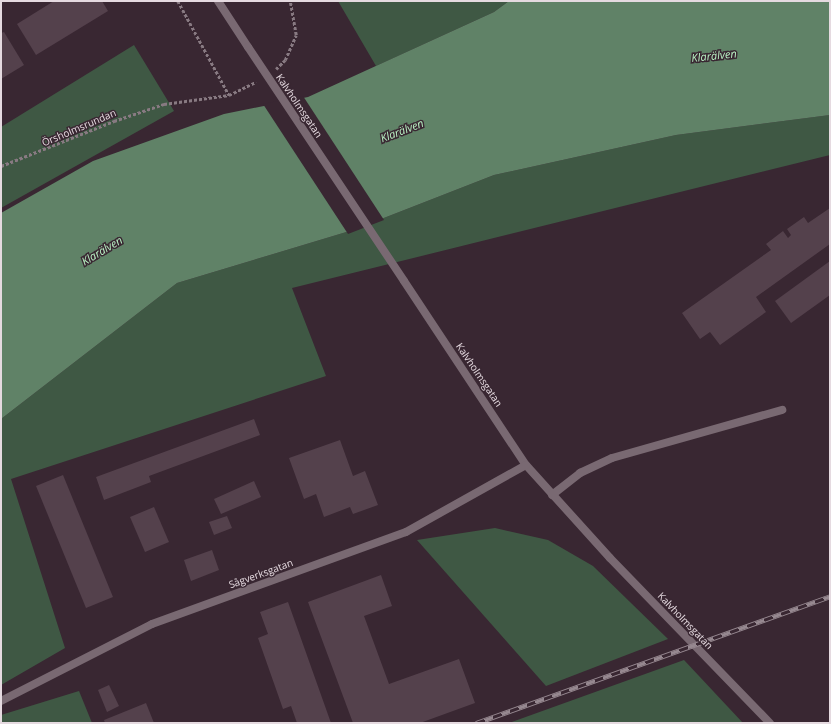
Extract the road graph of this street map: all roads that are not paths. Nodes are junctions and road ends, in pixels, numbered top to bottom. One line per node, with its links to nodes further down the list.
1 (218, 1): 3 (street, Kalvholmsgatan, bridge)
2 (782, 410): 4 (street)
3 (526, 465): 4 (street, Kalvholmsgatan); 5 (street, Sågverksgatan)
4 (552, 495): 6 (street, Kalvholmsgatan)
5 (1, 701)
6 (770, 723)

